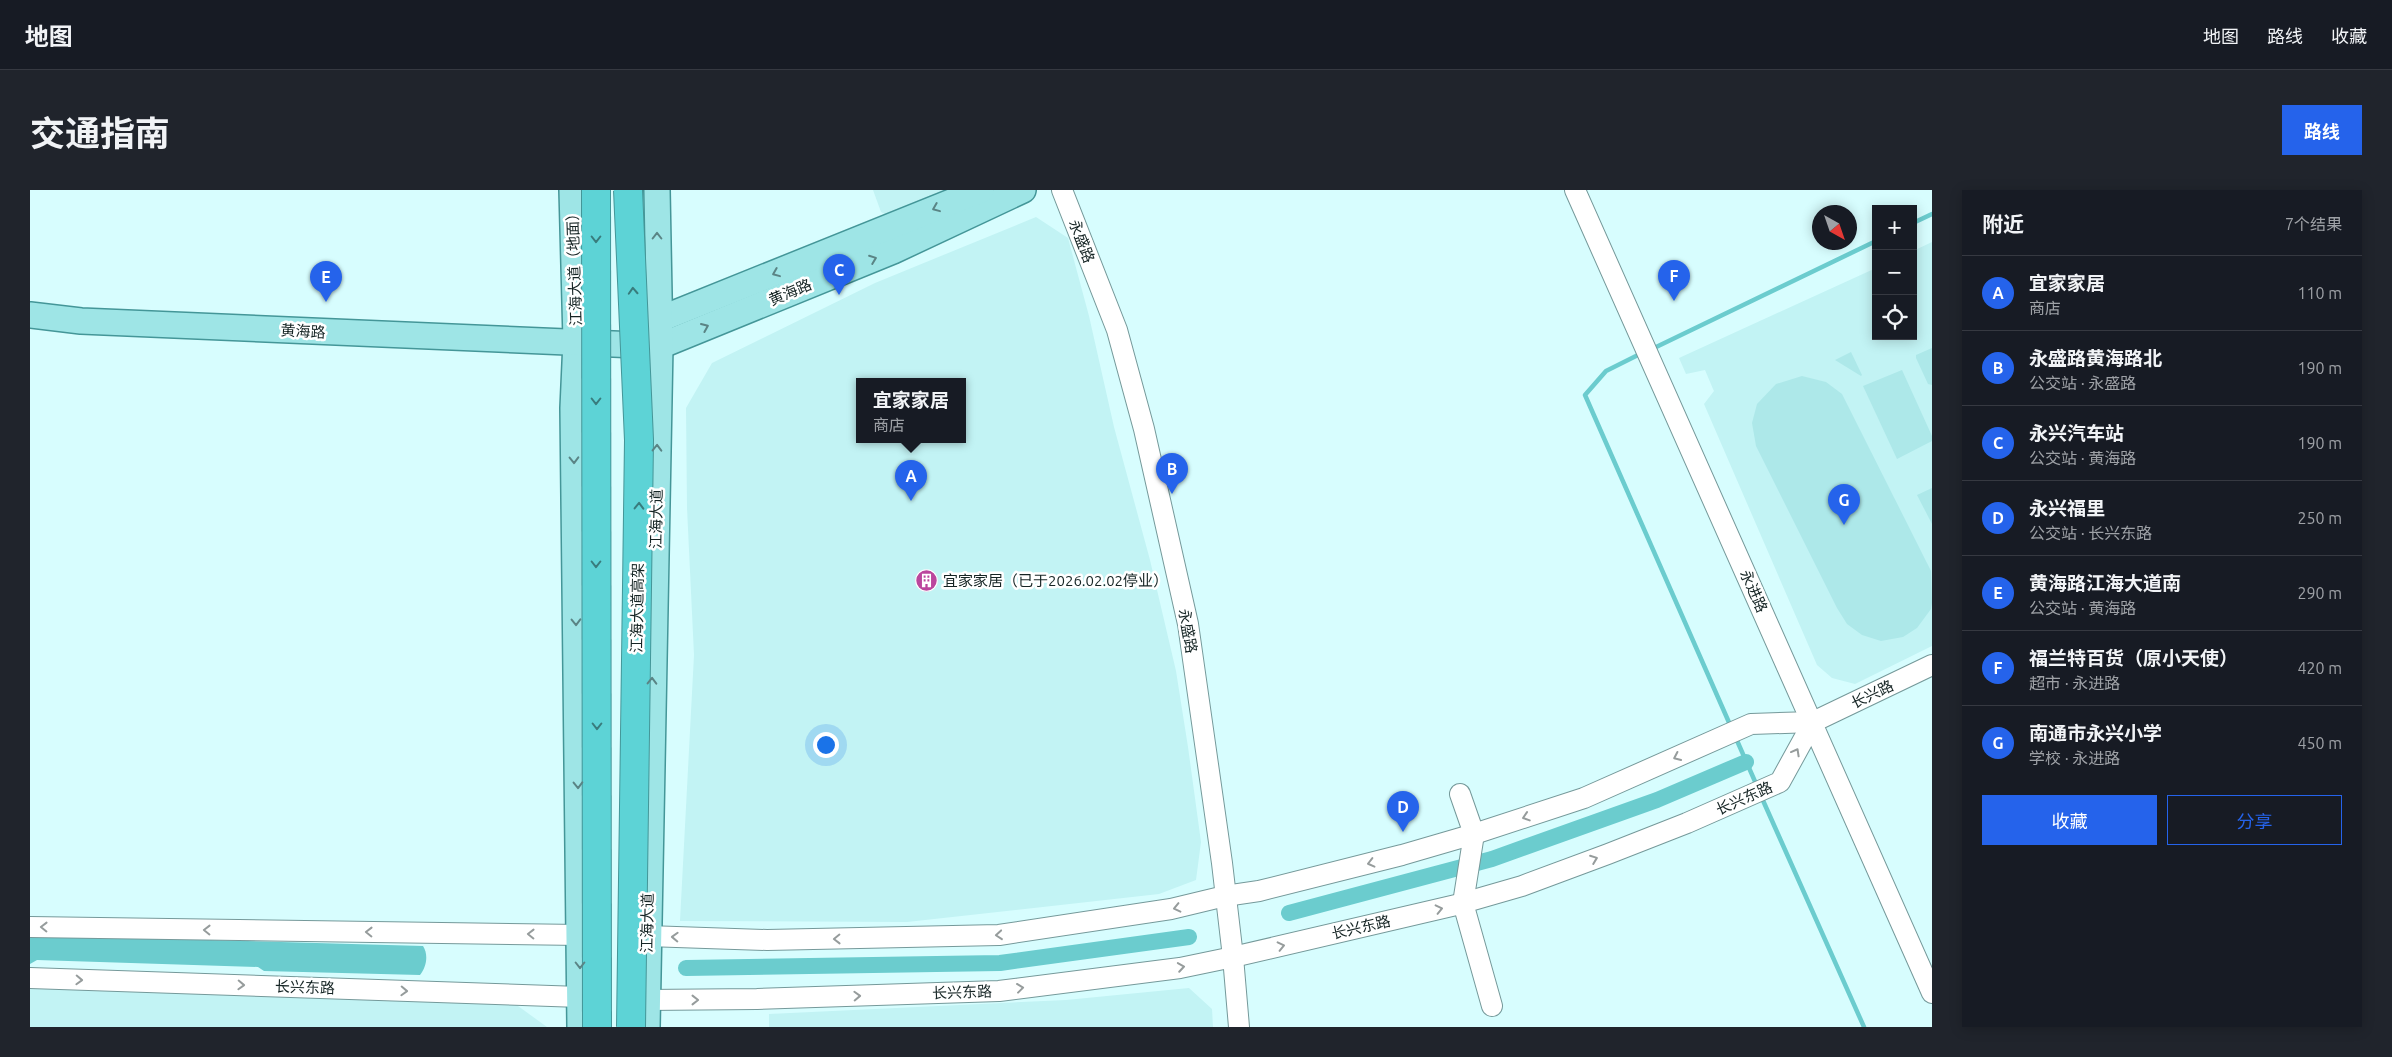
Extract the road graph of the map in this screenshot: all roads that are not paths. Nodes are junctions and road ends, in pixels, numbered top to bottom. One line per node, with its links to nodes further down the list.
1 (572, 190): 11 (main road, 江海大道（地面）)
2 (596, 190): 29 (highway, one-way to 29, bridge)
3 (628, 190): 30 (highway, 江海大道高架, one-way to 3, bridge)
4 (657, 190): 10 (main road, 江海大道, one-way to 4)
5 (981, 190): 10 (main road, 黄海路, one-way to 10)
6 (1023, 190): 12 (main road, 黄海路, one-way to 6)
7 (1062, 190): 17 (street, 永盛路)
8 (1575, 190): 14 (street, 永进路)
9 (30, 316): 11 (main road, 黄海路)
10 (658, 320): 11 (main road, 黄海路); 12 (main road, 江海大道)
11 (576, 341): 12 (main road, 黄海路); 20 (main road, one-way to 20)
12 (660, 346): 21 (main road, 江海大道, one-way to 12)
13 (1932, 665): 14 (street, 长兴路)
14 (1813, 722): 16 (street, one-way to 16); 18 (street, 长兴东路, one-way to 14); 24 (street, 永进路)
15 (1460, 794): 16 (street)
16 (1474, 834): 17 (street, one-way to 17); 18 (street)
17 (1225, 896): 21 (street, one-way to 21); 22 (street, 永盛路)
18 (1463, 903): 22 (street, 长兴东路, one-way to 18); 27 (street)
19 (30, 927): 20 (street, one-way to 19)
20 (580, 934): 25 (main road, one-way to 25)
21 (647, 936): 26 (main road, 江海大道)
22 (1234, 957): 26 (street, 长兴东路, one-way to 22); 32 (street, 永盛路)
23 (30, 978): 25 (street, 长兴东路, one-way to 25)
24 (1932, 993)
25 (580, 997): 28 (main road)
26 (646, 1000): 31 (main road, 江海大道)
27 (1492, 1006)
28 (580, 1027)
29 (597, 1027)
30 (631, 1027)
31 (647, 1027)
32 (1239, 1027)

